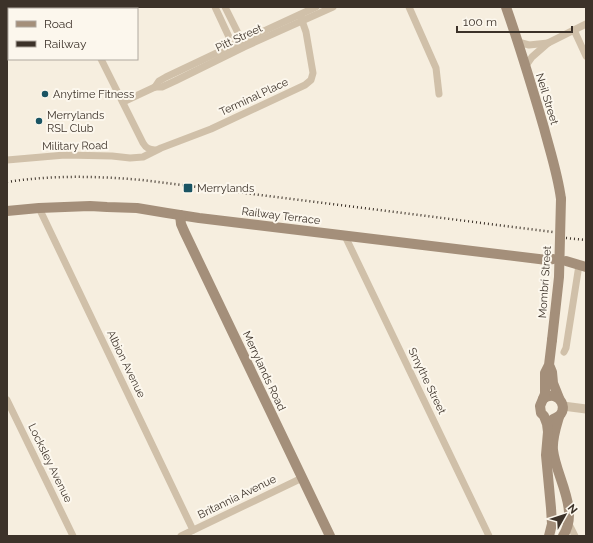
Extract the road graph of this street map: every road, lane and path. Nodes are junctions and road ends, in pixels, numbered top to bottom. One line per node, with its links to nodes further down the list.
1 (215, 7): 13 (street)
2 (225, 7): 10 (street)
3 (316, 7): 7 (street, Pitt Street)
4 (333, 7): 7 (street, Pitt Street)
5 (408, 7): 18 (street)
6 (506, 7): 11 (main road, Neil Street)
7 (301, 18): 10 (street, Pitt Street); 17 (street, Pitt Street); 20 (street, Terminal Place)
8 (586, 24): 9 (street)
9 (574, 30): 12 (street); 14 (street)
10 (242, 41): 13 (street, Pitt Street)
11 (518, 42): 12 (street); 16 (main road, Neil Street)
12 (548, 43): 16 (street)
13 (229, 47): 17 (street, Pitt Street)
14 (586, 56)
15 (102, 60): 19 (street)
16 (525, 67): 23 (main road, Neil Street)
17 (155, 87): 19 (street, Pitt Street)
18 (439, 94)
19 (123, 102): 20 (street)
20 (155, 150): 21 (street, Terminal Place)
21 (143, 157): 22 (street, Military Road)
22 (7, 160)
23 (561, 199): 32 (main road, Mombri Street, bridge)
24 (39, 208): 25 (main road, Railway Terrace); 26 (main road, Railway Terrace); 41 (street, Albion Avenue)
25 (7, 211)
26 (180, 215): 27 (main road, Railway Terrace); 39 (main road, Merrylands Road)
27 (345, 236): 28 (main road, Railway Terrace); 45 (street, Smythe Street)
28 (552, 259)
29 (566, 261): 30 (main road)
30 (583, 266): 31 (street)
31 (564, 352)
32 (549, 365): 33 (main road, Mombri Street); 35 (main road, Mombri Street)
33 (543, 399): 35 (main road); 37 (main road)
34 (7, 400): 42 (street, Locksley Avenue)
35 (561, 402): 36 (street); 38 (main road)
36 (586, 409)
37 (544, 416): 38 (main road); 46 (main road)
38 (559, 417): 40 (main road)
39 (302, 478): 41 (street, Britannia Avenue); 44 (main road, Merrylands Road)
40 (569, 524): 47 (main road); 48 (street)
41 (193, 530): 43 (street, Britannia Avenue)
42 (73, 536)
43 (181, 536)
44 (330, 536)
45 (489, 536)
46 (549, 536)
47 (564, 536)
48 (575, 536)

